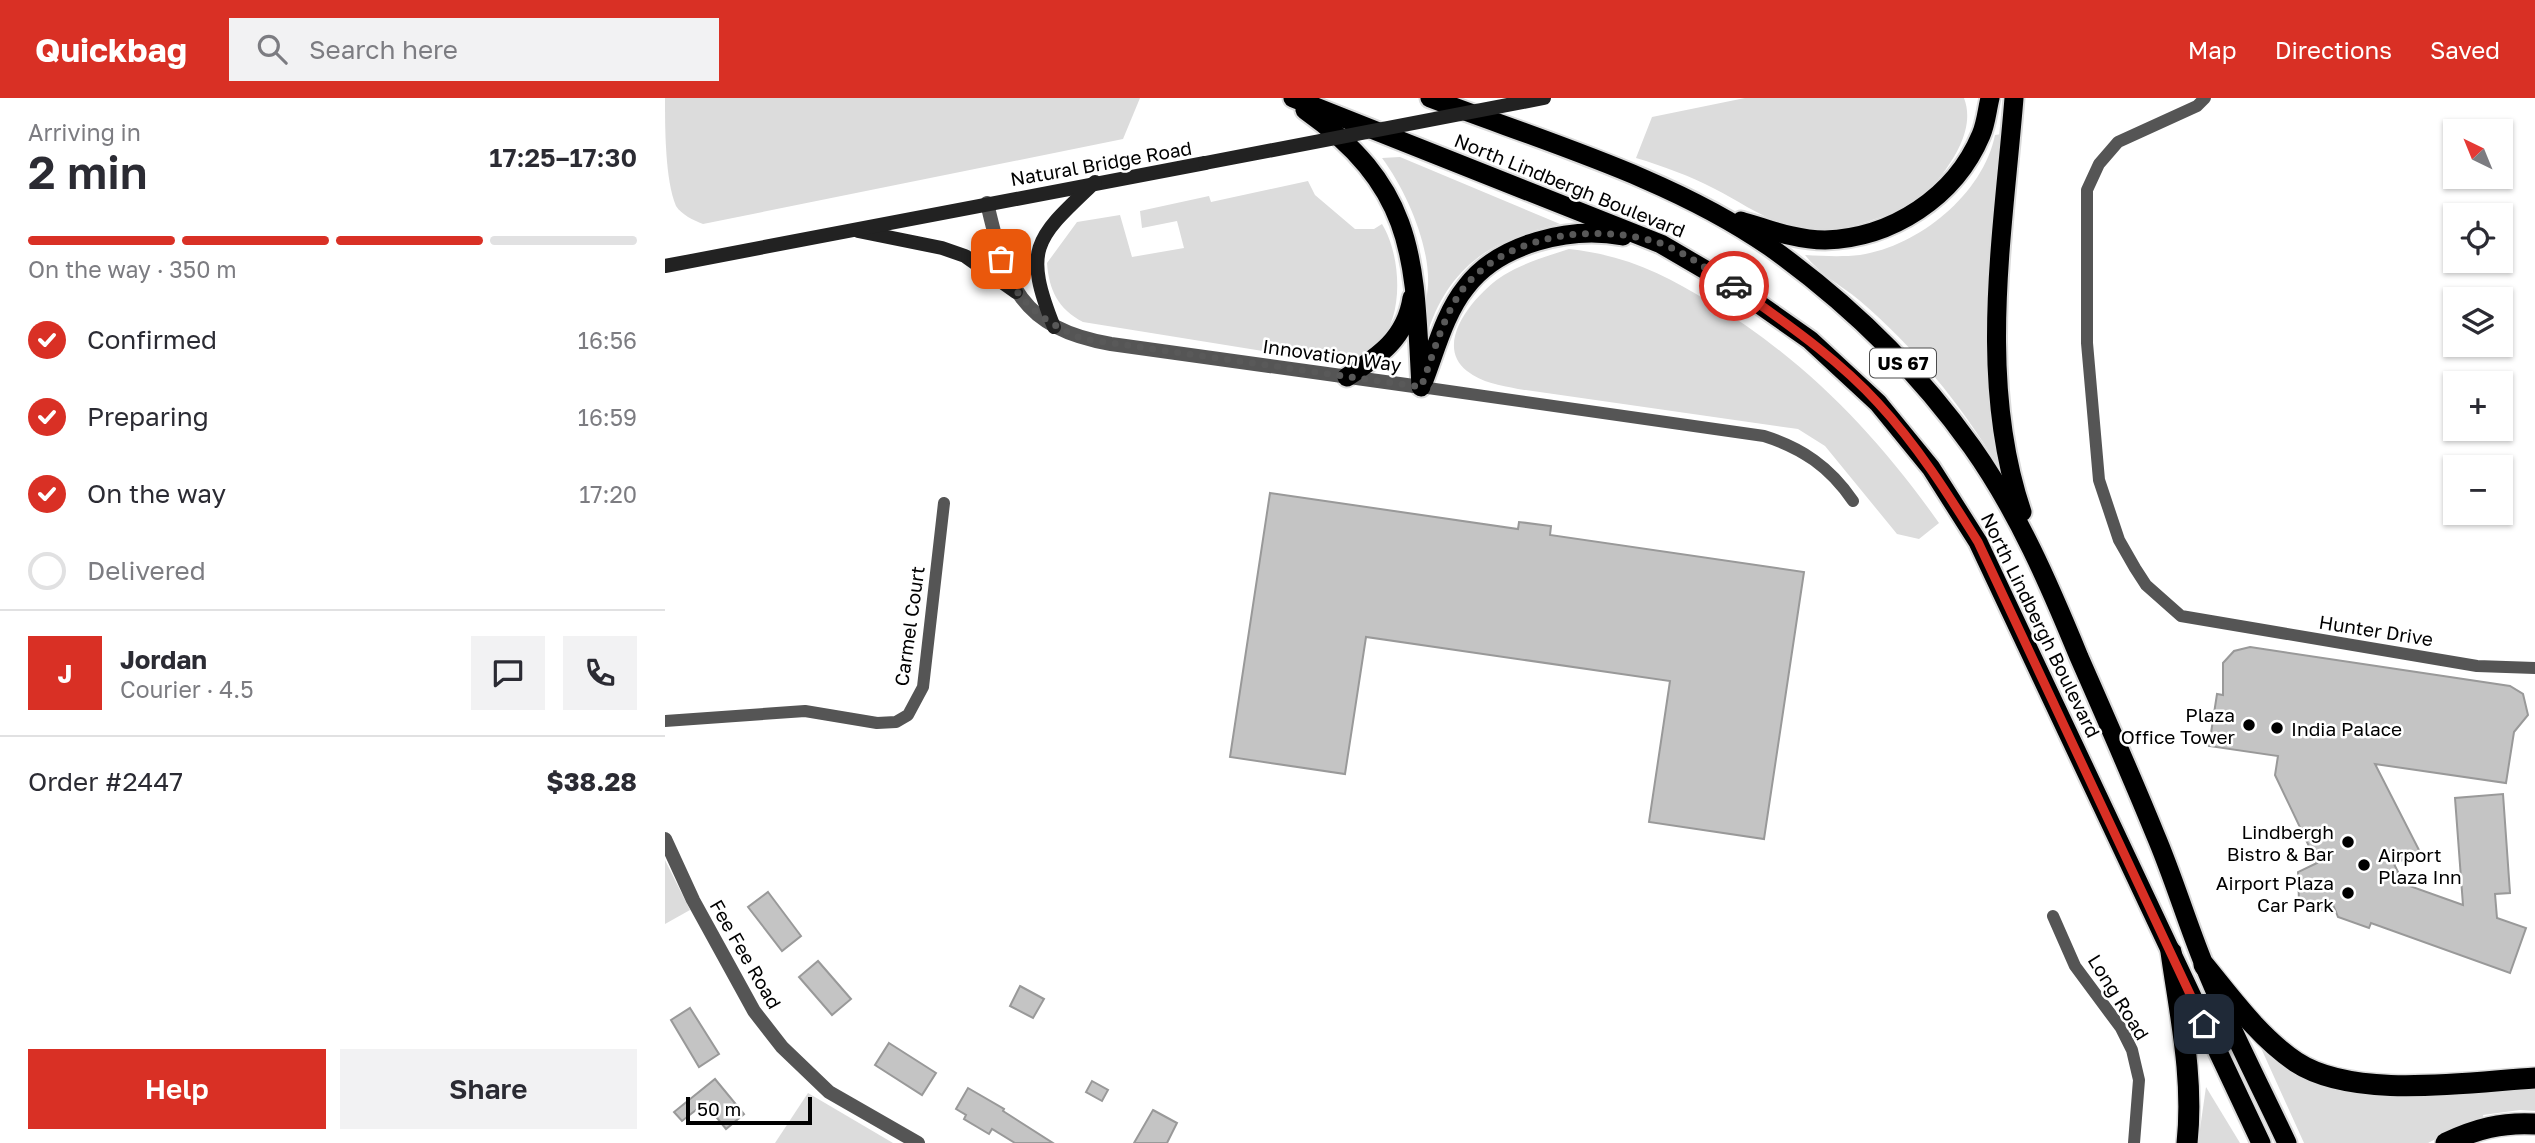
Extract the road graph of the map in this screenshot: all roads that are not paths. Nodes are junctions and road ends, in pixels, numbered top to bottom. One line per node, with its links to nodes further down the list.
1 (1291, 98): 13 (highway, North Lindbergh Boulevard / US 67); 15 (highway)
2 (1430, 98): 11 (highway, North Lindbergh Boulevard / US 67)
3 (1544, 98): 9 (main road, Natural Bridge Road, bridge)
4 (1978, 98): 8 (highway)
5 (1990, 98): 8 (highway)
6 (2014, 98): 22 (highway)
7 (2205, 98): 23 (street, Hunter Drive)
8 (1982, 134): 11 (highway)
9 (1095, 182): 10 (main road, Natural Bridge Road); 17 (main road)
10 (987, 203): 12 (main road, Natural Bridge Road); 16 (street, Innovation Way)
11 (1710, 211): 22 (highway, North Lindbergh Boulevard / US 67)
12 (850, 230): 14 (main road, Natural Bridge Road); 16 (main road)
13 (1661, 244): 19 (highway); 27 (highway, North Lindbergh Boulevard / US 67)
14 (665, 266)
15 (1415, 276): 18 (highway); 19 (highway)
16 (1016, 292): 17 (street, Innovation Way)
17 (1054, 327): 18 (street, Innovation Way)
18 (1347, 377): 19 (street, Innovation Way)
19 (1421, 387): 20 (street, Innovation Way)
20 (1853, 501)
21 (944, 503): 24 (street, Carmel Court)
22 (2041, 566): 28 (highway, North Lindbergh Boulevard / US 67)
23 (2535, 668)
24 (665, 721)
25 (665, 839): 31 (street, Fee Fee Road)
26 (2053, 916): 32 (street, Long Road)
27 (2171, 952): 33 (highway); 34 (highway, North Lindbergh Boulevard / US 67)
28 (2204, 965): 29 (highway); 35 (highway, North Lindbergh Boulevard / US 67)
29 (2535, 1078)
30 (2535, 1124): 36 (highway)
31 (918, 1143)
32 (2134, 1143)
33 (2187, 1143)
34 (2261, 1143)
35 (2287, 1143)
36 (2446, 1143)

